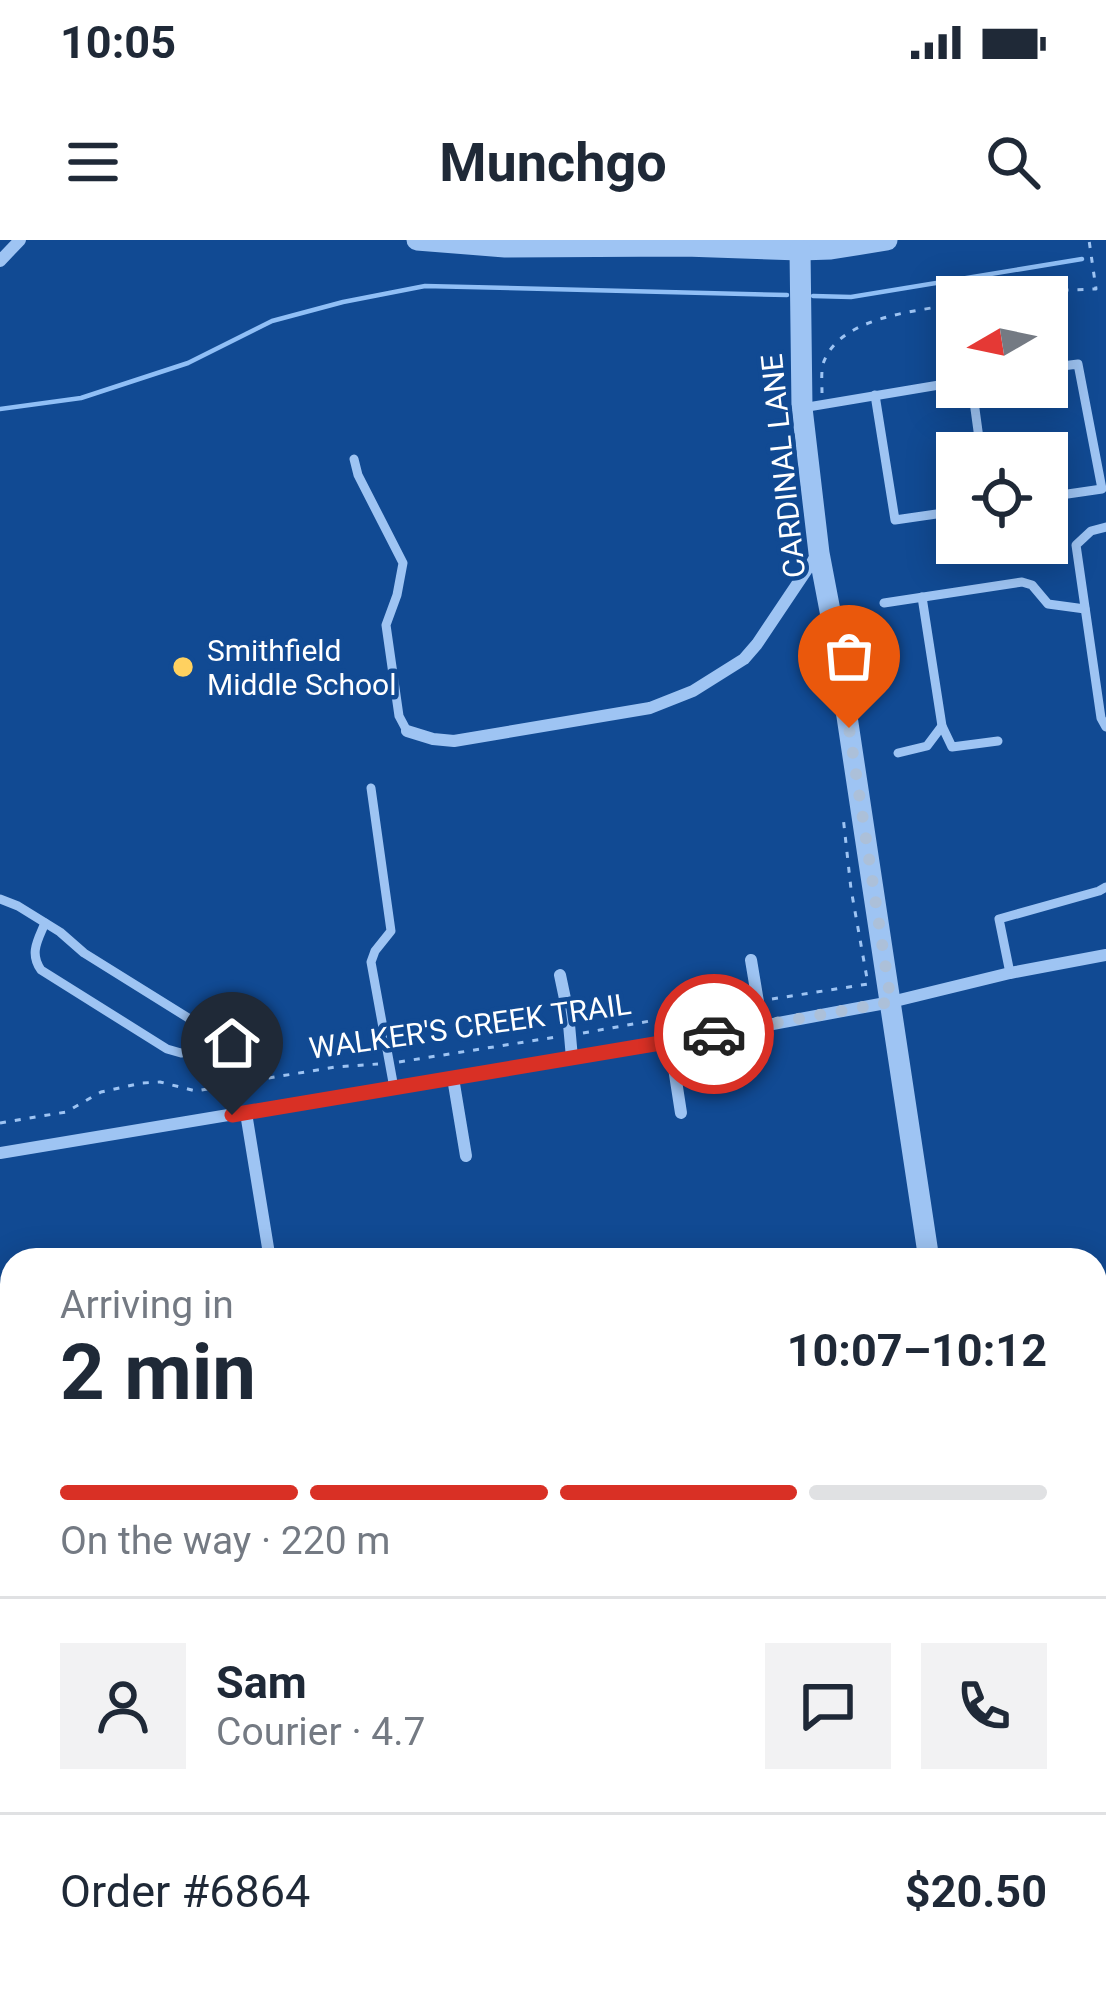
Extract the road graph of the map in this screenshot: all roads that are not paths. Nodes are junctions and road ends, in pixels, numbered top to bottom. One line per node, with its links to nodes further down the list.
1 (20, 240): 7 (street)
2 (417, 240): 4 (street)
3 (886, 240): 6 (street)
4 (684, 243): 5 (street)
5 (747, 244): 6 (street)
6 (800, 250): 11 (street, CARDINAL LANE)
7 (0, 261)
8 (1068, 365): 12 (lane)
9 (936, 385): 10 (lane)
10 (875, 395): 11 (lane); 16 (lane)
11 (812, 406): 18 (street, CARDINAL LANE)
12 (1101, 444): 14 (lane)
13 (354, 459): 24 (lane)
14 (1104, 494): 15 (lane)
15 (1068, 496)
16 (936, 514)
17 (1106, 527): 21 (lane)
18 (819, 553): 24 (street); 35 (street, CARDINAL LANE)
19 (922, 597): 20 (lane); 21 (lane); 22 (lane)
20 (884, 603)
21 (1085, 609): 23 (lane)
22 (942, 726): 25 (lane); 26 (lane)
23 (1106, 727)
24 (407, 731)
25 (998, 741)
26 (898, 753)
27 (371, 788): 41 (lane)
28 (1106, 887): 33 (lane)
29 (0, 899): 30 (lane)
30 (45, 923): 38 (lane); 38 (lane)
31 (1106, 955): 33 (street)
32 (751, 960): 36 (street)
33 (1010, 973): 35 (street)
34 (560, 975): 39 (street)
35 (891, 1002): 36 (street); 47 (street, CARDINAL LANE)
36 (762, 1026): 37 (street)
37 (670, 1042): 39 (street); 42 (street)
38 (217, 1047): 43 (lane)
39 (572, 1058): 40 (street)
40 (453, 1078): 41 (street); 45 (street)
41 (394, 1088): 43 (street)
42 (681, 1113)
43 (239, 1114): 44 (street); 46 (street)
44 (0, 1153)
45 (466, 1156)
46 (267, 1248)
47 (927, 1248)

